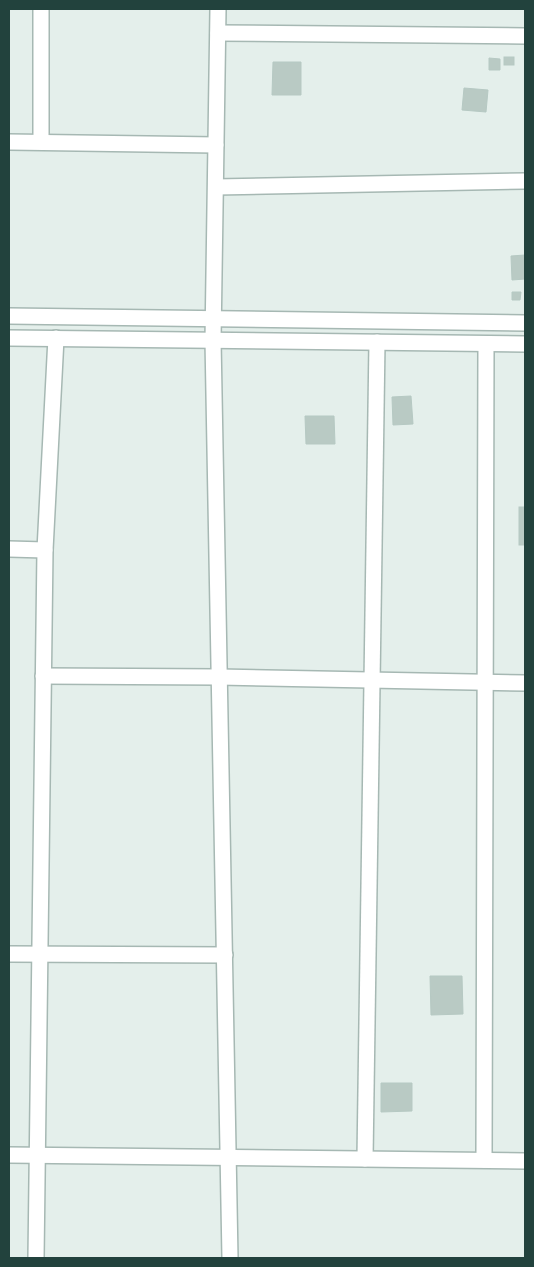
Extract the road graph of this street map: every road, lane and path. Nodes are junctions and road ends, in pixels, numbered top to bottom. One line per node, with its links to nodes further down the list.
1 (41, 9): 6 (street)
2 (218, 9): 3 (street)
3 (218, 33): 4 (street); 7 (street)
4 (525, 36)
5 (9, 142): 6 (street)
6 (41, 142): 7 (street)
7 (216, 145): 9 (street)
8 (525, 181): 9 (street)
9 (216, 187): 11 (street)
10 (9, 316): 11 (street)
11 (214, 319): 12 (street); 15 (street)
12 (525, 323)
13 (9, 338): 14 (street)
14 (56, 338): 15 (street); 20 (street)
15 (214, 340): 16 (street); 22 (street)
16 (377, 342): 17 (street); 23 (street)
17 (486, 344): 18 (street); 24 (street)
18 (525, 344)
19 (9, 549): 20 (street)
20 (45, 550): 21 (street)
21 (43, 676): 22 (street); 27 (street)
22 (219, 677): 23 (street); 28 (street)
23 (372, 680): 24 (street); 32 (street)
24 (485, 682): 25 (street); 33 (street)
25 (525, 683)
26 (9, 954): 27 (street)
27 (40, 955): 28 (street); 30 (street)
28 (225, 955): 31 (street)
29 (9, 1155): 30 (street)
30 (37, 1155): 31 (street); 35 (street)
31 (228, 1157): 32 (street); 36 (street)
32 (364, 1159): 33 (street)
33 (484, 1160): 34 (street)
34 (525, 1161)
35 (36, 1258)
36 (230, 1258)

